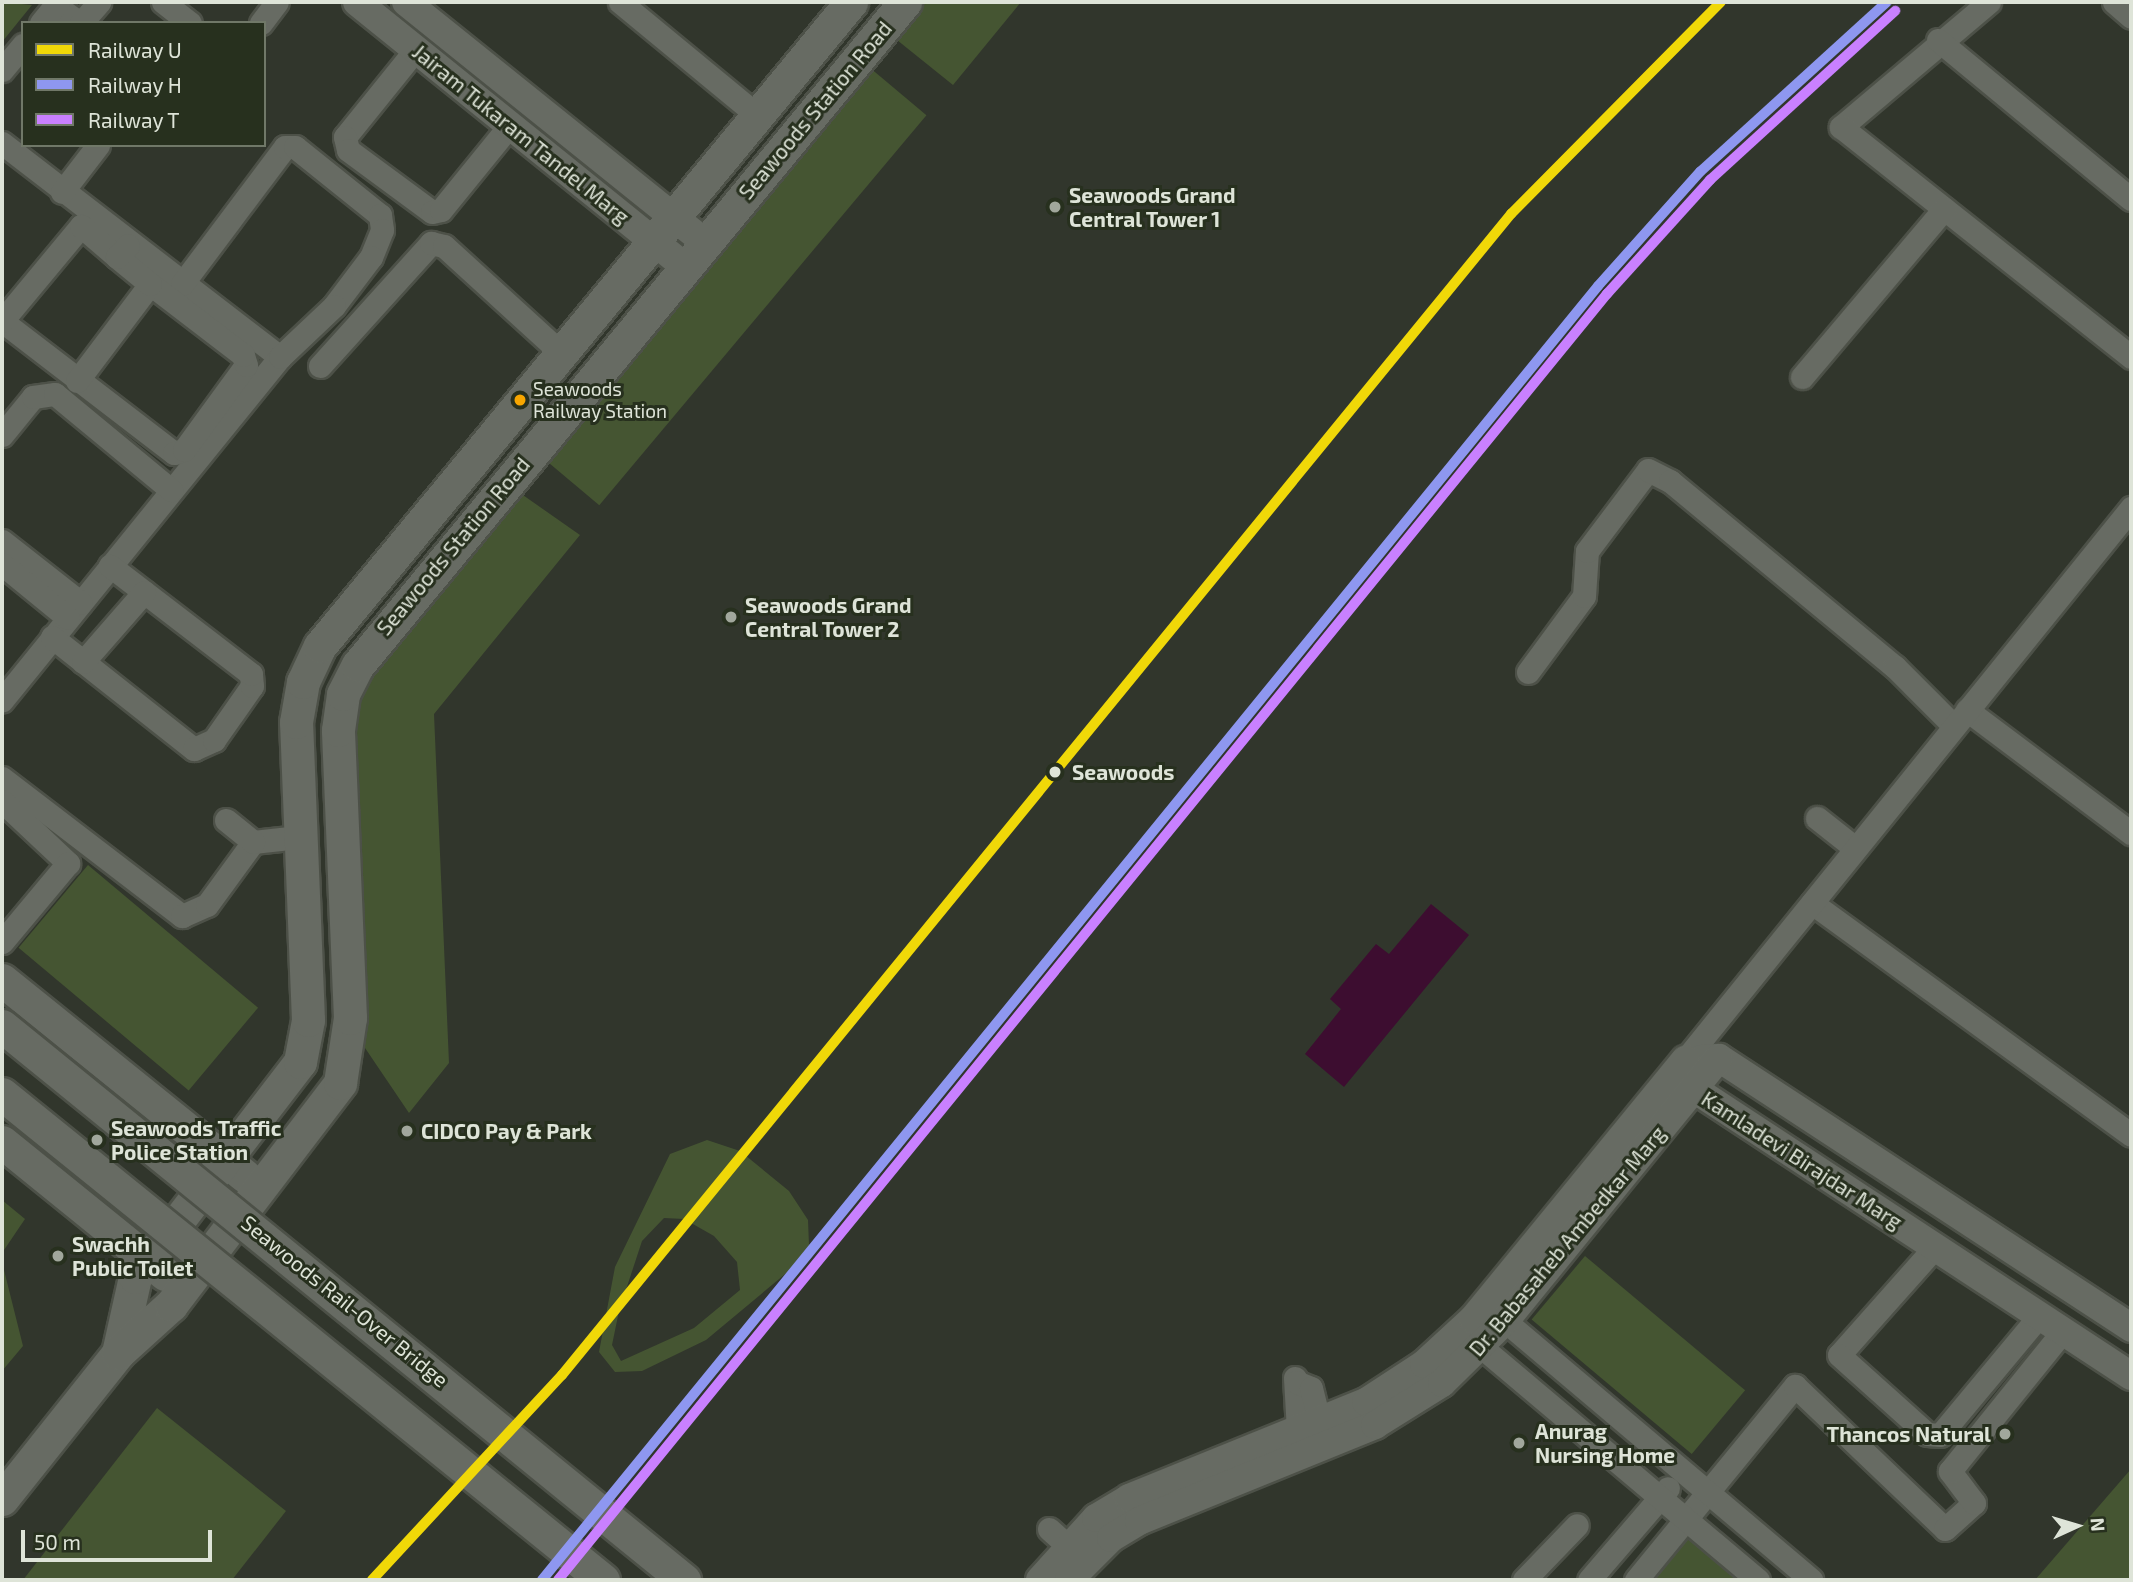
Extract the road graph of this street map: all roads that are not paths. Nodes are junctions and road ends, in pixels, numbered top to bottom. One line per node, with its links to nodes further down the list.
1 (99, 2): 16 (street)
2 (151, 2): 17 (street)
3 (163, 2): 18 (street)
4 (277, 2): 19 (street)
5 (357, 2): 22 (street, Jairam Tukaram Tandel Marg)
6 (405, 2): 33 (street, Jairam Tukaram Tandel Marg)
7 (620, 2): 24 (street)
8 (851, 2): 24 (main road, Seawoods Station Road)
9 (905, 2): 35 (main road, Seawoods Station Road)
10 (1989, 2): 20 (street)
11 (2114, 2): 13 (street)
12 (57, 3): 14 (street); 15 (street)
13 (2131, 17)
14 (43, 21)
15 (78, 21)
16 (82, 21)
17 (174, 21)
18 (187, 21)
19 (263, 21)
20 (1938, 40): 30 (street); 31 (street)
21 (21, 47): 23 (street)
22 (416, 49): 25 (street, Jairam Tukaram Tandel Marg); 25 (street)
23 (2, 70)
24 (757, 115): 33 (main road, Seawoods Station Road)
25 (511, 124): 33 (street, Jairam Tukaram Tandel Marg)
26 (2, 143): 29 (street)
27 (92, 147): 29 (street)
28 (2, 154): 32 (street)
29 (62, 192): 34 (street)
30 (2131, 199)
31 (1944, 209): 42 (street); 43 (street)
32 (81, 226): 34 (street); 38 (street)
33 (662, 228): 35 (street, Jairam Tukaram Tandel Marg); 40 (main road, Seawoods Station Road)
34 (122, 251): 36 (street); 37 (street)
35 (695, 254): 78 (main road, Seawoods Station Road)
36 (150, 284): 44 (street); 44 (street)
37 (182, 284): 39 (street); 41 (street)
38 (2, 321): 44 (street)
39 (305, 335): 40 (street); 41 (street)
40 (558, 350): 63 (main road, Seawoods Station Road)
41 (280, 357): 46 (street)
42 (2131, 357)
43 (1802, 377)
44 (77, 381)
45 (2, 435): 46 (street)
46 (171, 490): 50 (street)
47 (2131, 508): 57 (street)
48 (2, 541): 52 (street)
49 (2, 564): 52 (street)
50 (110, 566): 51 (street); 52 (street)
51 (144, 592): 54 (street); 54 (street)
52 (74, 610): 53 (street)
53 (52, 637): 54 (street); 56 (street)
54 (83, 662)
55 (1528, 672): 57 (street)
56 (6, 685)
57 (1961, 718): 62 (street); 65 (street)
58 (2, 778): 64 (street)
59 (2, 801): 67 (street)
60 (1817, 818): 65 (street)
61 (226, 820): 64 (street)
62 (2131, 833)
63 (299, 837): 64 (street); 77 (main road, Seawoods Station Road)
64 (253, 842)
65 (1855, 848): 66 (street)
66 (1812, 903): 70 (street); 75 (street)
67 (7, 926)
68 (2, 980): 77 (main road)
69 (2, 1026): 99 (main road, Seawoods Rail-Over Bridge, bridge)
70 (1712, 1026): 71 (street); 72 (street)
71 (1719, 1058): 72 (street, Kamladevi Birajdar Marg); 73 (street, Dr. Babasaheb Ambedkar Marg); 85 (street, Kamladevi Birajdar Marg)
72 (1685, 1060): 73 (street, Kamladevi Birajdar Marg); 83 (street, Dr. Babasaheb Ambedkar Marg)
73 (1694, 1089): 79 (street, Kamladevi Birajdar Marg); 84 (street, Dr. Babasaheb Ambedkar Marg)
74 (2, 1094): 98 (main road, bridge)
75 (2131, 1135)
76 (2, 1142): 80 (main road)
77 (228, 1161): 78 (main road); 80 (main road, Seawoods Station Road)
78 (262, 1190): 81 (main road, Seawoods Station Road)
79 (1935, 1247): 82 (street, Kamladevi Birajdar Marg); 82 (street)
80 (148, 1261): 81 (main road); 88 (main road, Seawoods Station Road)
81 (183, 1289): 88 (main road, Seawoods Station Road)
82 (2039, 1316): 86 (street, Kamladevi Birajdar Marg)
83 (1473, 1319): 84 (street); 87 (street); 91 (street, Dr. Babasaheb Ambedkar Marg)
84 (1505, 1321): 87 (street, Dr. Babasaheb Ambedkar Marg); 92 (street)
85 (2131, 1328)
86 (2063, 1331): 89 (street, Kamladevi Birajdar Marg); 93 (street)
87 (1481, 1348): 94 (street); 101 (street, Dr. Babasaheb Ambedkar Marg)
88 (118, 1353): 95 (main road)
89 (2131, 1376)
90 (1296, 1380): 91 (street)
91 (1308, 1425): 100 (street, Dr. Babasaheb Ambedkar Marg)
92 (1681, 1473): 93 (street); 94 (street)
93 (1707, 1492): 96 (street); 106 (street)
94 (1660, 1497): 96 (street); 103 (street)
95 (2, 1499)
96 (1686, 1520): 104 (street); 105 (street)
97 (1577, 1525): 102 (street)
98 (603, 1580)
99 (684, 1580)
100 (1040, 1580)
101 (1069, 1580)
102 (1524, 1580)
103 (1589, 1580)
104 (1636, 1580)
105 (1758, 1580)
106 (1811, 1580)

